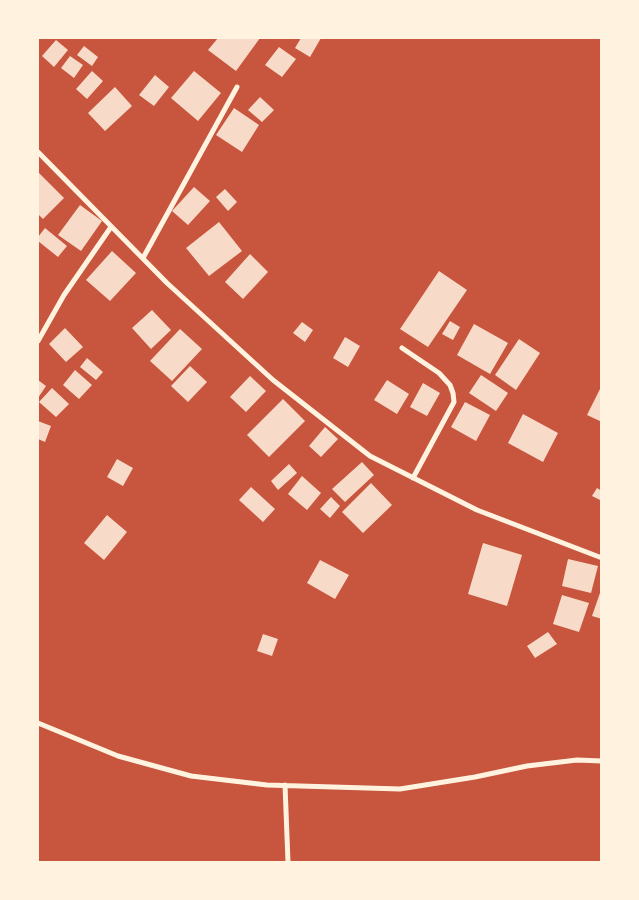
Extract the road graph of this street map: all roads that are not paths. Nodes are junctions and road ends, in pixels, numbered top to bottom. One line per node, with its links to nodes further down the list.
1 (237, 86): 4 (street)
2 (38, 152): 3 (street)
3 (111, 226): 4 (street); 5 (street)
4 (143, 258): 7 (street)
5 (38, 341)
6 (402, 348): 7 (street)
7 (412, 478): 8 (street)
8 (602, 558)
9 (38, 723): 11 (street)
10 (602, 761): 11 (street)
11 (285, 785): 12 (street)
12 (288, 862)

